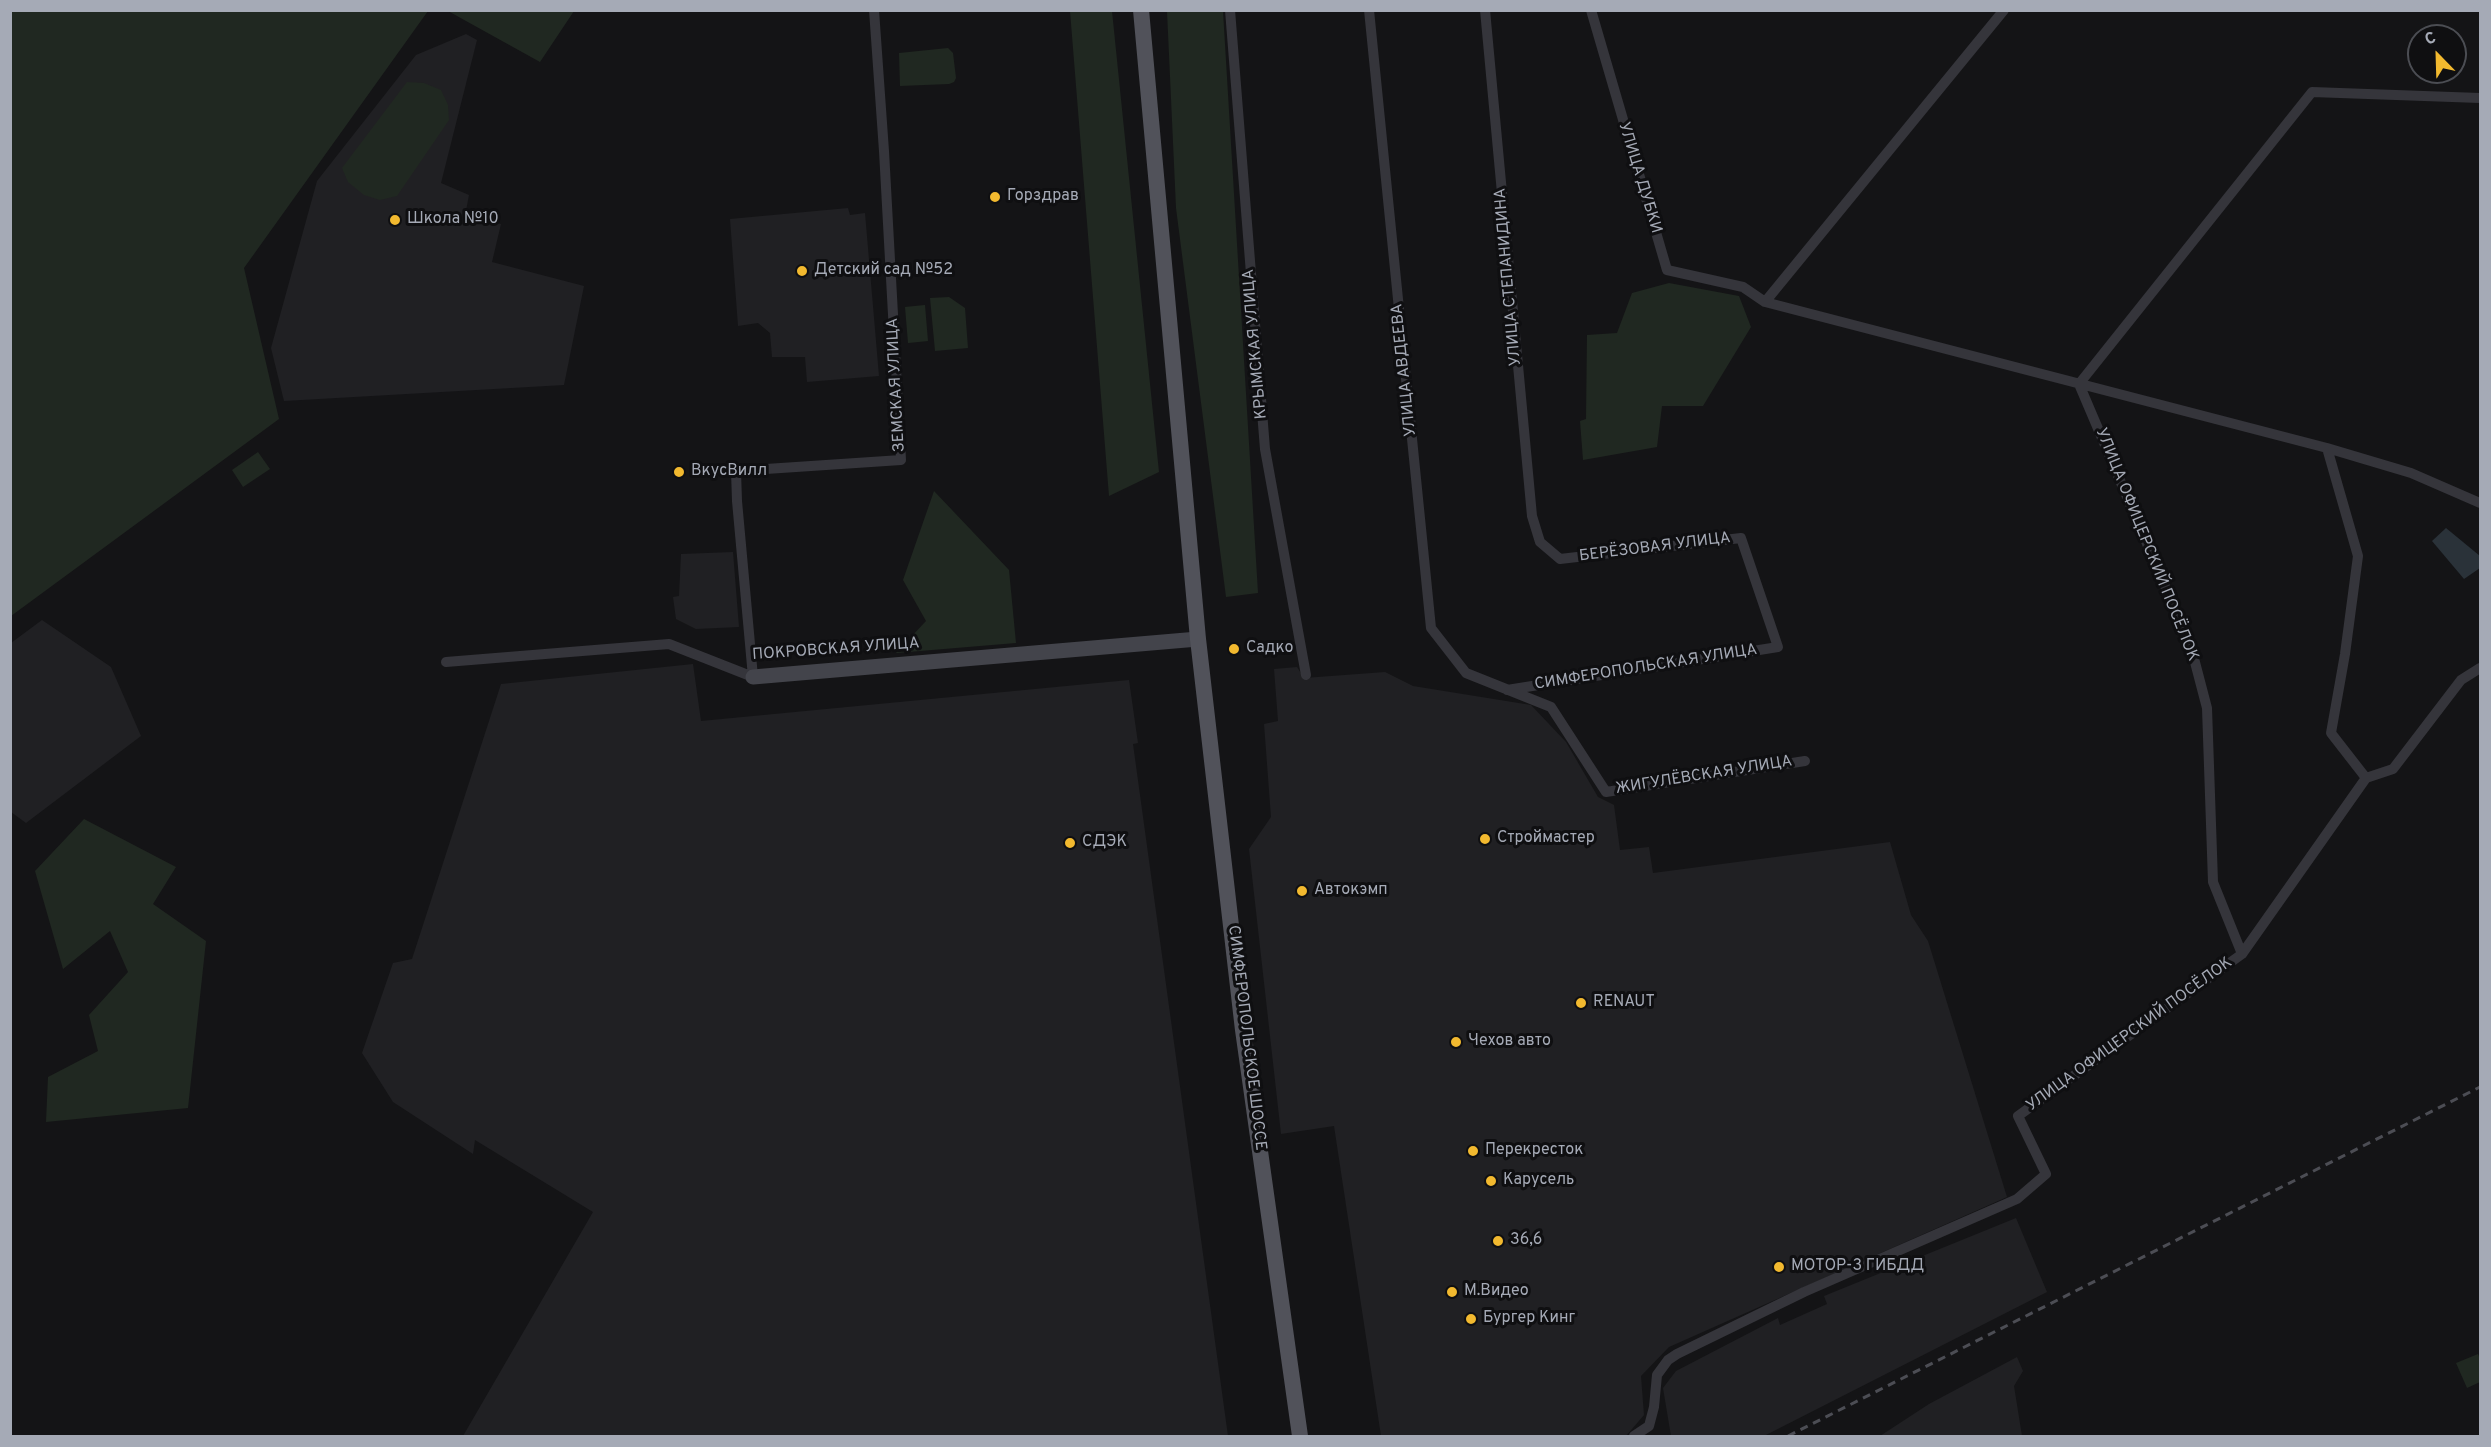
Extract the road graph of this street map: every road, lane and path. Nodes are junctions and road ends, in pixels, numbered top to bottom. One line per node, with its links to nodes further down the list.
1 (874, 10): 19 (street, ЗЕМСКАЯ УЛИЦА)
2 (1142, 10): 15 (main road, СИМФЕРОПОЛЬСКОЕ ШОССЕ)
3 (1230, 10): 18 (street, КРЫМСКАЯ УЛИЦА)
4 (1369, 10): 20 (street, УЛИЦА АВДЕЕВА)
5 (1485, 10): 14 (street, УЛИЦА СТЕПАНИДИНА)
6 (1591, 10): 9 (street, УЛИЦА ДУБКИ)
7 (2004, 10): 9 (street)
8 (2481, 98): 10 (street)
9 (1765, 302): 10 (street)
10 (2079, 384): 11 (street); 23 (street, УЛИЦА ОФИЦЕРСКИЙ ПОСЁЛОК)
11 (2327, 448): 12 (street); 22 (street)
12 (2481, 503)
13 (1741, 538): 14 (street, БЕРЁЗОВАЯ УЛИЦА); 20 (street, СИМФЕРОПОЛЬСКАЯ УЛИЦА)
14 (1540, 542)
15 (1198, 639): 19 (street, ПОКРОВСКАЯ УЛИЦА); 24 (main road, СИМФЕРОПОЛЬСКОЕ ШОССЕ)
16 (446, 662): 19 (street, ПОКРОВСКАЯ УЛИЦА)
17 (2481, 668): 22 (street)
18 (1306, 675)
19 (753, 677)
20 (1507, 690): 21 (street, ЖИГУЛЁВСКАЯ УЛИЦА)
21 (1805, 761)
22 (2366, 778): 23 (street, УЛИЦА ОФИЦЕРСКИЙ ПОСЁЛОК)
23 (2242, 954): 25 (street, УЛИЦА ОФИЦЕРСКИЙ ПОСЁЛОК)
24 (1300, 1437)
25 (1634, 1437)

